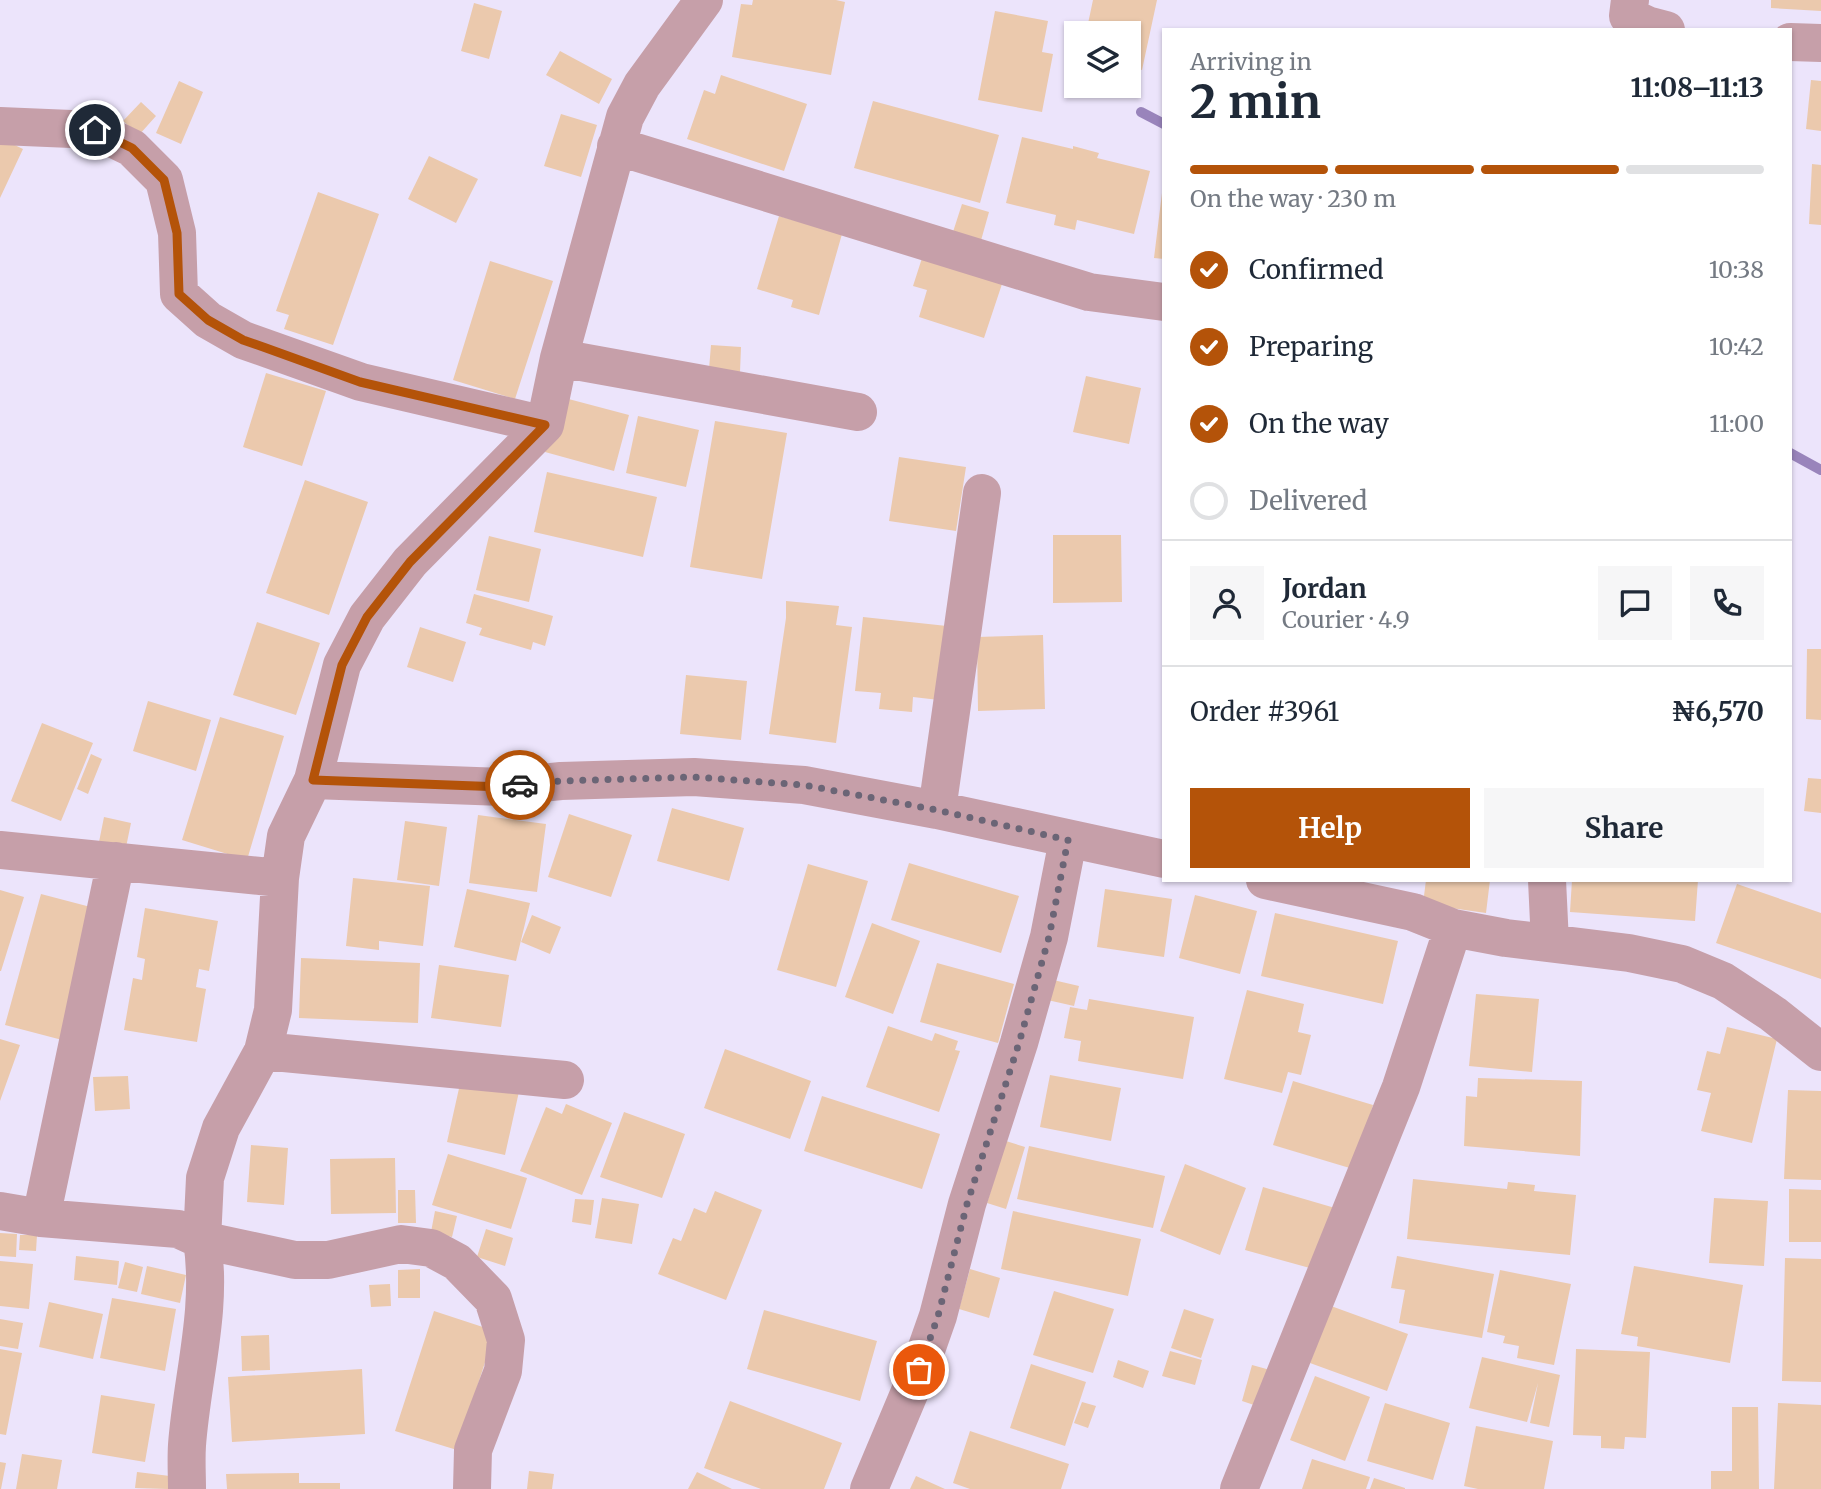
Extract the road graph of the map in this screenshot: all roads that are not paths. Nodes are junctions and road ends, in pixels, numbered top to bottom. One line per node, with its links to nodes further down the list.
1 (704, 0): 7 (street)
2 (1630, 0): 3 (street)
3 (1658, 28)
4 (1792, 42): 5 (street)
5 (1821, 43)
6 (0, 126): 11 (street)
7 (617, 146): 8 (street); 9 (street)
8 (1162, 302)
9 (559, 358): 10 (street); 11 (street)
10 (858, 412)
11 (545, 425): 13 (street)
12 (982, 493): 14 (street)
13 (313, 780): 14 (street); 19 (street)
14 (937, 810): 15 (street)
15 (1068, 840): 17 (street); 32 (street)
16 (0, 850): 18 (street)
17 (1162, 859)
18 (116, 860): 19 (street); 28 (street)
19 (280, 878): 24 (street)
20 (1274, 882): 22 (street)
21 (1547, 882): 23 (street)
22 (1453, 928): 23 (street); 33 (street)
23 (1550, 943): 25 (street)
24 (263, 1051): 26 (street); 29 (street)
25 (1821, 1052)
26 (565, 1080)
27 (0, 1211): 28 (street)
28 (41, 1218): 29 (street)
29 (202, 1240): 30 (street); 31 (street)
30 (187, 1489)
31 (472, 1489)
32 (869, 1489)
33 (1239, 1489)

